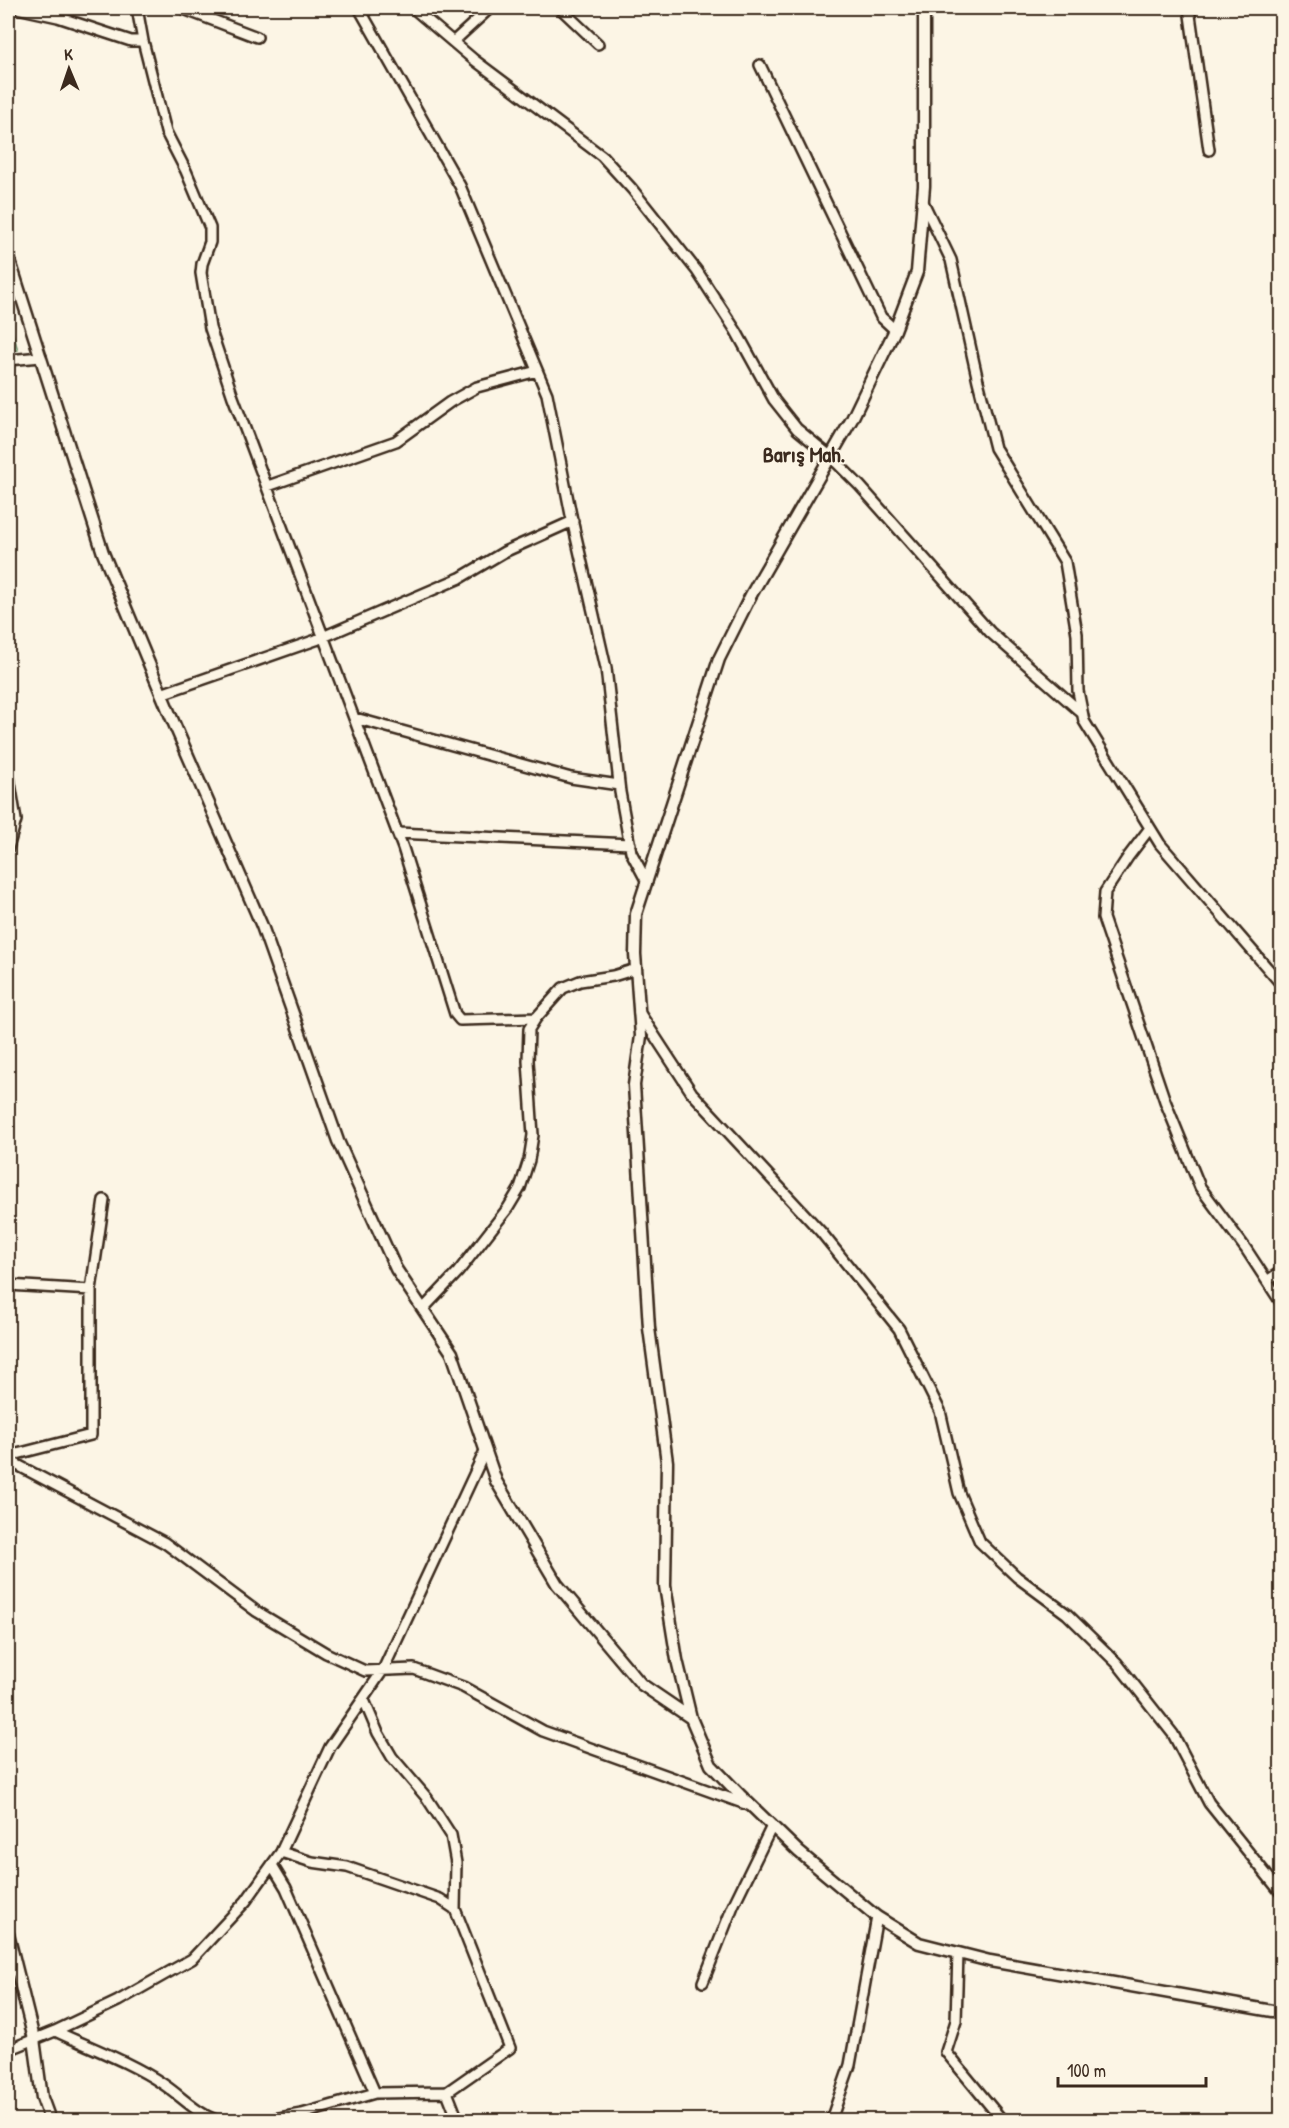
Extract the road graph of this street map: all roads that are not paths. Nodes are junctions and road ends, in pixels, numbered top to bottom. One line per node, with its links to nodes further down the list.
1 (16, 8): 11 (street)
2 (137, 8): 11 (street)
3 (181, 8): 10 (street)
4 (359, 8): 21 (street)
5 (413, 8): 12 (street)
6 (490, 8): 12 (street)
7 (560, 8): 13 (street)
8 (924, 8): 16 (street)
9 (1189, 8): 15 (street)
10 (257, 37)
11 (143, 41): 23 (street)
12 (453, 42): 22 (street)
13 (598, 44)
14 (760, 65): 18 (street)
15 (1209, 150)
16 (923, 202): 18 (street); 27 (street)
17 (8, 255): 19 (street)
18 (896, 330): 22 (street)
19 (41, 357): 20 (street); 26 (street)
20 (8, 360)
21 (537, 371): 23 (street); 24 (street)
22 (831, 457): 27 (street); 35 (street)
23 (268, 486): 25 (street)
24 (573, 521): 25 (street); 30 (street)
25 (323, 637): 26 (street); 28 (street)
26 (161, 694): 46 (street)
27 (1082, 713): 31 (street)
28 (355, 718): 30 (street); 32 (street)
29 (8, 771): 34 (street)
30 (619, 785): 33 (street)
31 (1150, 828): 37 (street); 42 (street)
32 (398, 833): 33 (street); 39 (street)
33 (630, 844): 35 (street)
34 (8, 848)
35 (647, 882): 36 (street)
36 (636, 969): 38 (street); 39 (street)
37 (1281, 985)
38 (639, 1012): 51 (street); 56 (street)
39 (536, 1018): 46 (street)
40 (105, 1200): 44 (street)
41 (1281, 1271): 42 (street)
42 (1267, 1281): 45 (street)
43 (8, 1285): 44 (street)
44 (90, 1290): 48 (street)
45 (1281, 1304)
46 (423, 1310): 47 (street)
47 (485, 1451): 49 (street); 51 (street)
48 (8, 1460): 49 (street)
49 (383, 1670): 50 (street); 52 (street)
50 (364, 1700): 54 (street); 57 (street)
51 (691, 1718): 52 (street)
52 (751, 1806): 53 (street)
53 (772, 1826): 58 (street); 61 (street)
54 (281, 1852): 55 (street); 57 (street)
55 (272, 1865): 63 (street); 67 (street)
56 (1281, 1894)
57 (455, 1909): 66 (street)
58 (877, 1917): 60 (street); 72 (street)
59 (8, 1934): 64 (street)
60 (958, 1953): 62 (street); 73 (street)
61 (703, 1982)
62 (1281, 2011)
63 (55, 2031): 64 (street); 69 (street)
64 (34, 2039): 65 (street); 68 (street)
65 (8, 2050)
66 (447, 2092): 67 (street); 71 (street)
67 (375, 2093): 70 (street)
68 (50, 2121)
69 (216, 2121)
70 (268, 2121)
71 (458, 2121)
72 (831, 2121)
73 (1002, 2121)

